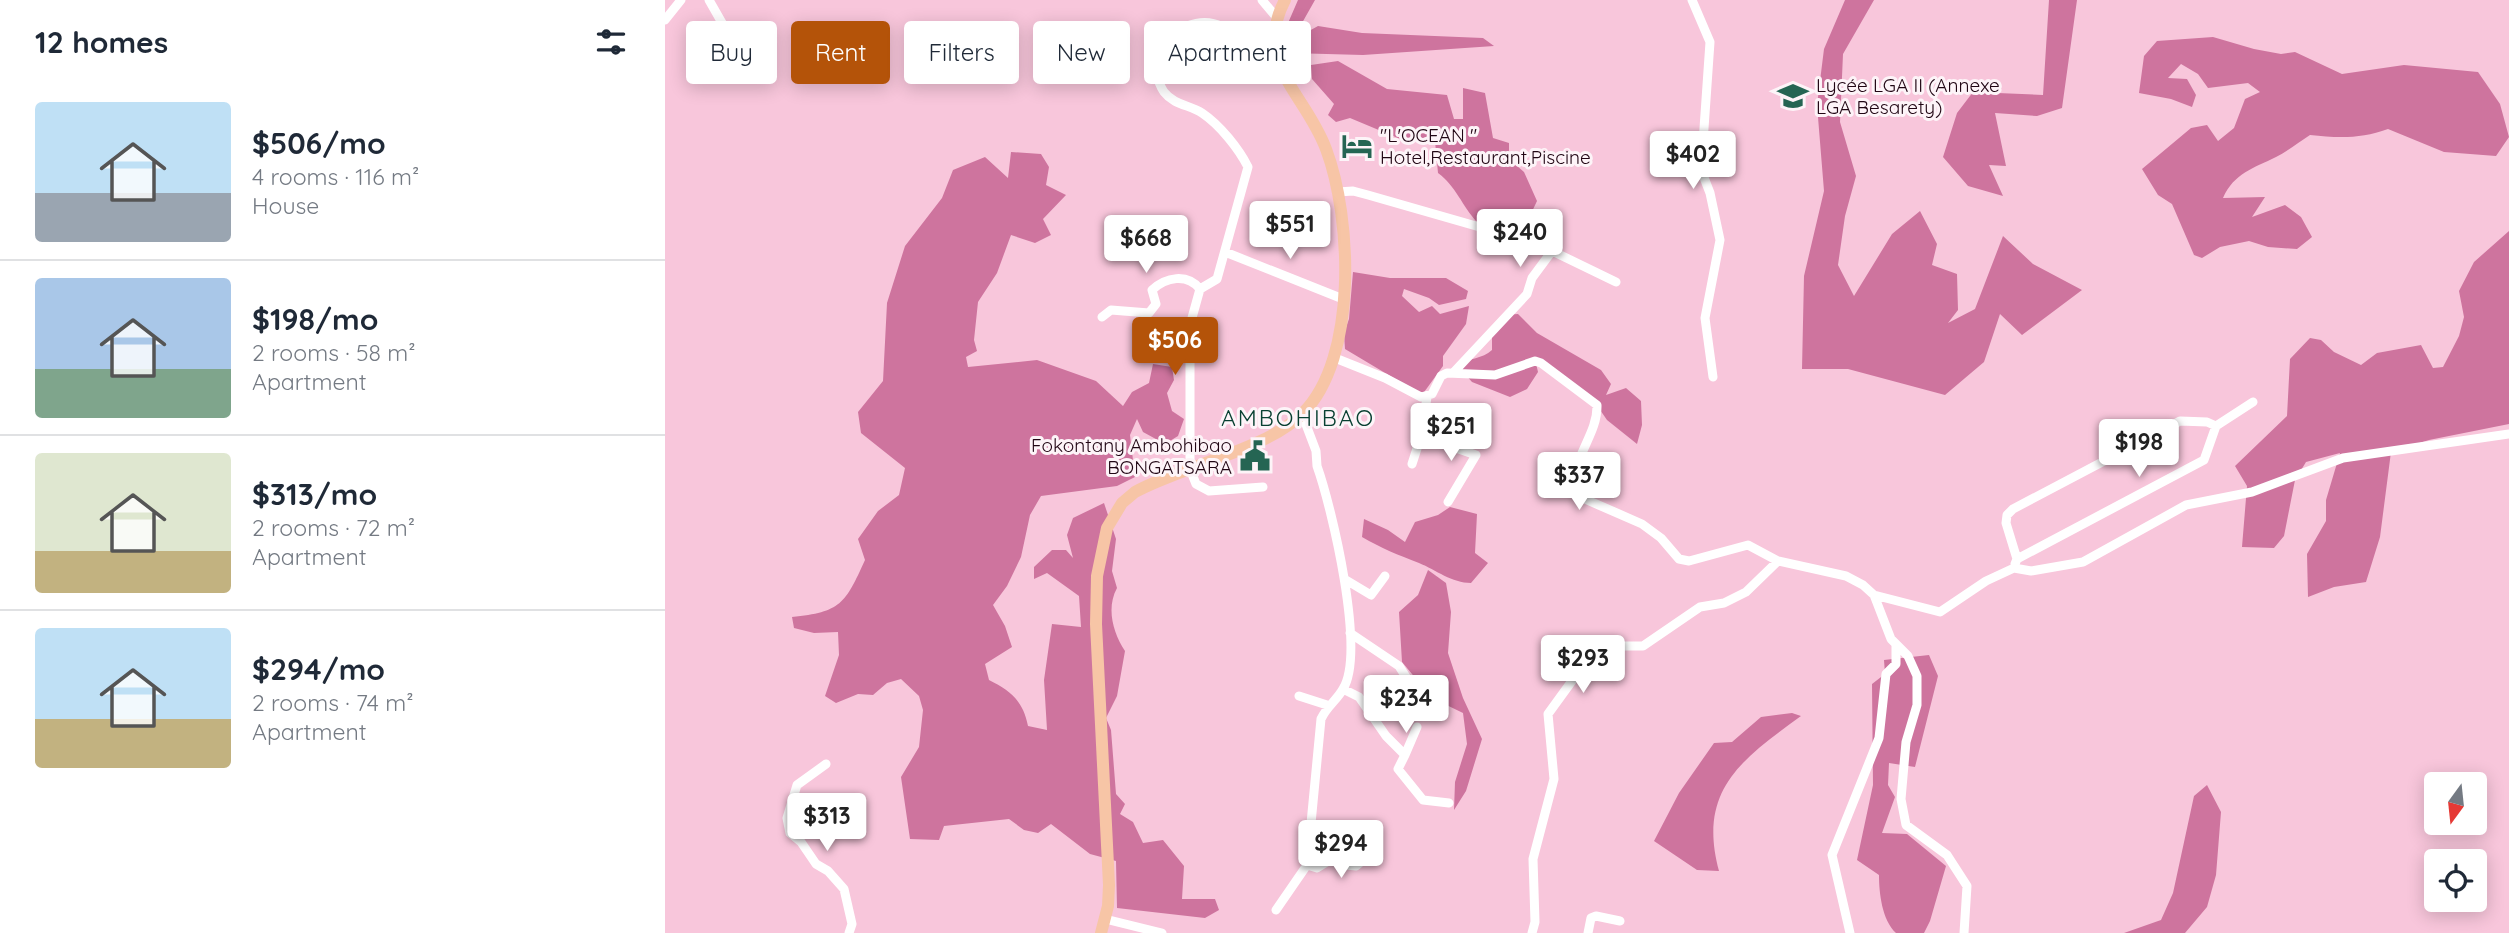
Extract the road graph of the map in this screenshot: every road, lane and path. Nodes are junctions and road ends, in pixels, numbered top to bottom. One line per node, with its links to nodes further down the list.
1 (681, 0): 7 (street)
2 (709, 0): 8 (street)
3 (1262, 0): 6 (street)
4 (1285, 0): 6 (main road)
5 (1692, 0): 21 (street)
6 (1277, 18): 9 (main road)
7 (665, 20)
8 (721, 21)
9 (1276, 21)
10 (1160, 84): 14 (street)
11 (1290, 84): 12 (main road)
12 (1338, 192): 13 (street); 17 (main road)
13 (1504, 234)
14 (1225, 252): 16 (street); 17 (street)
15 (1616, 282): 20 (street)
16 (1200, 289): 18 (street); 29 (street)
17 (1343, 299): 19 (main road)
18 (1102, 317)
19 (1335, 358): 22 (street); 24 (main road)
20 (1453, 373): 22 (street); 32 (street)
21 (1713, 377)
22 (1427, 397): 27 (street)
23 (2253, 402): 25 (street)
24 (1302, 414): 29 (main road); 35 (street)
25 (2216, 426): 33 (street); 33 (street)
26 (2509, 434): 33 (street)
27 (1421, 436): 28 (street); 31 (street)
28 (1412, 464)
29 (1190, 469): 30 (street); 50 (main road)
30 (1263, 487)
31 (1447, 502)
32 (1778, 561): 36 (street); 55 (street)
33 (2016, 563): 36 (street)
34 (1385, 576): 35 (street)
35 (1346, 580): 37 (street)
36 (1874, 596): 38 (street)
37 (1350, 633): 39 (street); 41 (street)
38 (1896, 646): 57 (street); 58 (street)
39 (1343, 689): 42 (street); 44 (street)
40 (1299, 696): 42 (street)
41 (1398, 701)
42 (1327, 705): 48 (street)
43 (1417, 727): 44 (street)
44 (1405, 755): 46 (street)
45 (826, 764): 52 (street)
46 (1449, 803)
47 (1369, 855): 48 (street)
48 (1307, 865): 49 (street)
49 (1276, 910)
50 (1105, 919): 53 (main road); 54 (street)
51 (1621, 921): 56 (street)
52 (849, 933)
53 (1101, 933)
54 (1162, 933)
55 (1532, 933)
56 (1588, 933)
57 (1850, 933)
58 (1963, 933)

